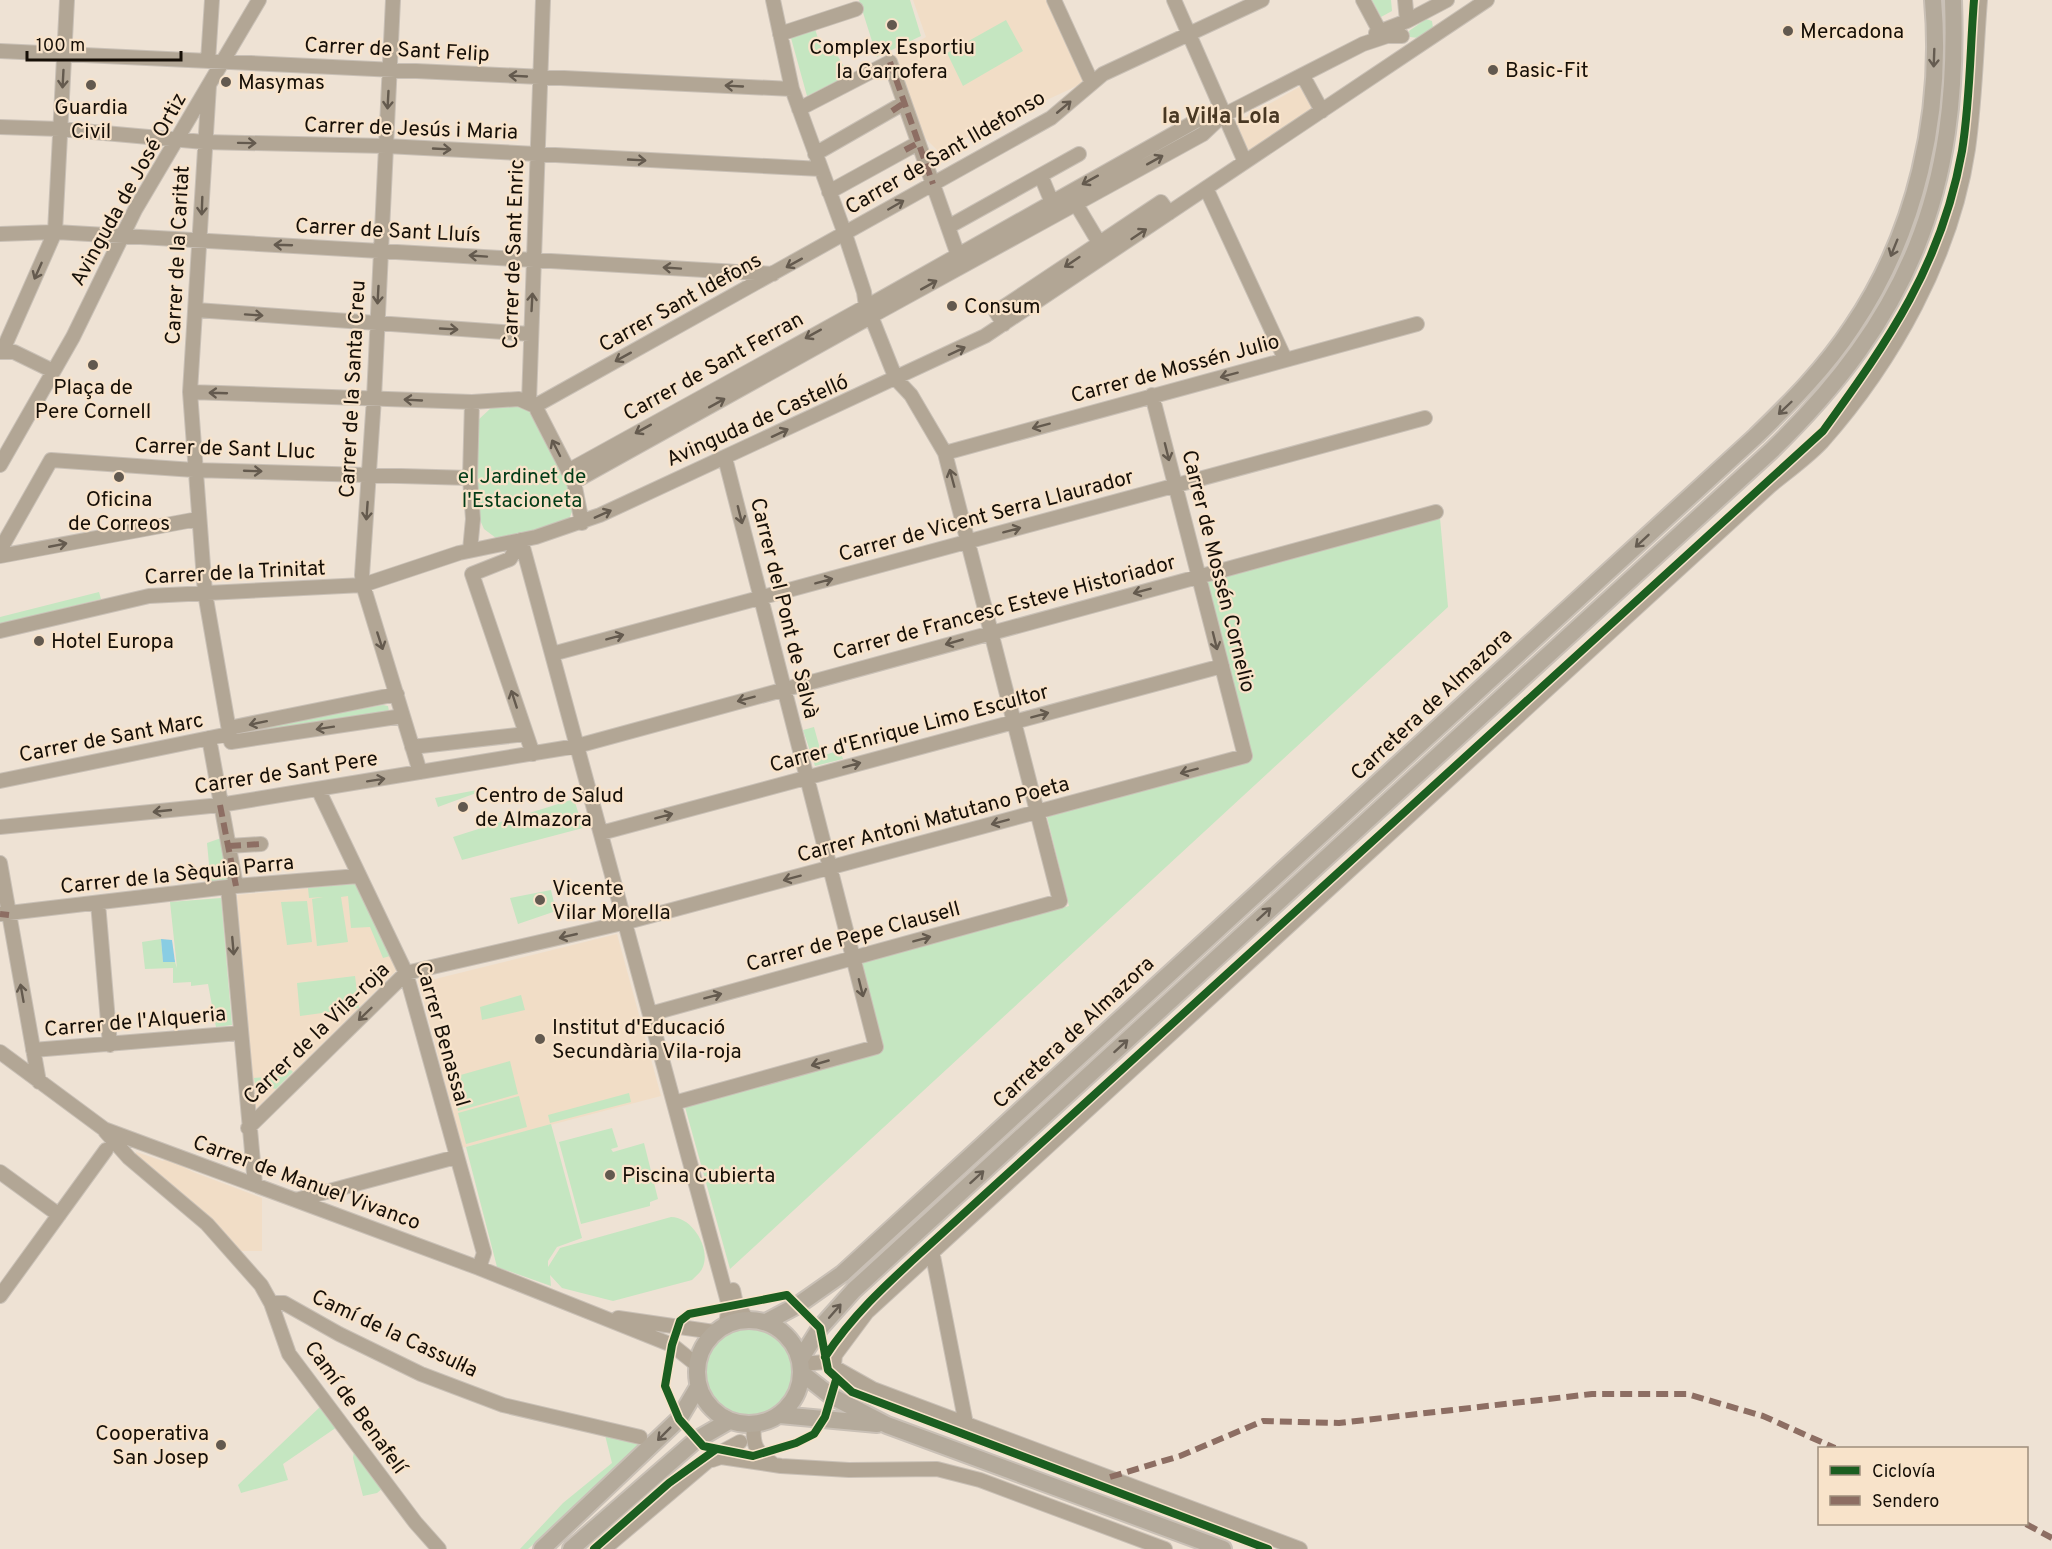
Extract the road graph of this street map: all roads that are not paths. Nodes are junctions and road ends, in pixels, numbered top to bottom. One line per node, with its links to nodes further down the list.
1 (67, 0): 28 (street)
2 (212, 0): 29 (street)
3 (259, 0): 30 (street, Avinguda de José Ortiz)
4 (393, 0): 31 (street, Carrer de la Santa Creu)
5 (543, 0): 33 (street, Carrer de Sant Enric)
6 (772, 0): 23 (street)
7 (1054, 0): 34 (street)
8 (1174, 0): 21 (street)
9 (1263, 0): 21 (street, Carrer de Sant Ildefonso)
10 (1363, 0): 20 (street)
11 (1405, 0): 19 (street)
12 (1447, 0): 18 (street)
13 (1487, 0): 22 (street)
14 (1933, 0): 163 (main road, Carretera de Almazora, one-way to 163)
15 (1953, 0): 166 (main road, Carretera de Almazora, one-way to 15)
16 (1980, 0): 157 (street)
17 (856, 9): 23 (street)
18 (1426, 11): 19 (street); 22 (street)
19 (1407, 21): 20 (street, Carrer de Sant Ferran); 24 (street)
20 (1379, 30): 25 (street, Carrer de Sant Ferran)
21 (1188, 33): 34 (street, Carrer de Sant Ildefonso); 40 (street)
22 (1437, 33): 26 (street)
23 (780, 34): 36 (street)
24 (1402, 36): 25 (street, Carrer de Sant Ferran); 26 (street)
25 (1363, 44): 32 (street, Carrer de Sant Ferran)
26 (1420, 45): 39 (street, Avinguda de Castelló)
27 (0, 51): 28 (street, Carrer de Sant Felip)
28 (64, 54): 29 (street, Carrer de Sant Felip); 42 (street, one-way to 42)
29 (208, 61): 30 (street, Carrer de Sant Felip)
30 (223, 62): 31 (street, Carrer de Sant Felip); 35 (street, Avinguda de José Ortiz)
31 (389, 70): 33 (street, Carrer de Sant Felip, one-way to 31); 46 (street, Carrer de la Santa Creu, one-way to 46)
32 (1303, 76): 39 (street); 40 (street, Carrer de Sant Ferran)
33 (541, 77): 36 (street, Carrer de Sant Felip, one-way to 33); 47 (street, Carrer de Sant Enric)
34 (1091, 81): 53 (street, Carrer de Sant Ildefonso, one-way to 34)
35 (209, 85): 43 (street, Avinguda de José Ortiz); 44 (street, Carrer de la Caritat)
36 (792, 89): 38 (street)
37 (904, 104): 38 (street); 45 (street); 48 (street)
38 (799, 109): 48 (street)
39 (1322, 111): 50 (street, Avinguda de Castelló)
40 (1224, 115): 50 (street); 56 (street, Carrer de Sant Ferran, one-way to 40); 57 (street, Carrer de Sant Ferran, one-way to 57)
41 (0, 128): 42 (street, Carrer de Jesús i Maria)
42 (60, 129): 43 (street, Carrer de Jesús i Maria); 59 (street)
43 (176, 140): 44 (street, Carrer de Jesús i Maria); 62 (street, Avinguda de José Ortiz)
44 (204, 142): 46 (street, Carrer de Jesús i Maria, one-way to 46); 63 (street, Carrer de la Caritat, one-way to 63)
45 (918, 143): 53 (street); 55 (street)
46 (386, 146): 47 (street, Carrer de Jesús i Maria, one-way to 47); 64 (street, Carrer de la Santa Creu)
47 (538, 154): 51 (street, Carrer de Jesús i Maria, one-way to 51); 66 (street, Carrer de Sant Enric)
48 (815, 154): 51 (street)
49 (1079, 154): 52 (street)
50 (1245, 162): 54 (street, Avinguda de Castelló)
51 (821, 170): 55 (street)
52 (1041, 176): 57 (street); 58 (street)
53 (933, 184): 58 (street); 61 (street, Carrer de Sant Ildefonso, one-way to 53)
54 (1206, 188): 65 (street, Avinguda de Castelló); 75 (street)
55 (829, 192): 61 (street)
56 (1076, 204): 57 (street, Carrer de Sant Ferran); 65 (street)
57 (1054, 208): 67 (street, Carrer de Sant Ferran)
58 (948, 226): 67 (street)
59 (55, 232): 60 (street, Carrer de Sant Lluís); 62 (street, Carrer de Sant Lluís); 74 (street, one-way to 74)
60 (0, 234)
61 (845, 234): 68 (street, Carrer Sant Idefons, one-way to 68); 69 (street)
62 (122, 237): 63 (street, Carrer de Sant Lluís); 76 (street, Avinguda de José Ortiz)
63 (200, 242): 64 (street, Carrer de Sant Lluís, one-way to 63); 70 (street, Carrer de la Caritat)
64 (381, 249): 66 (street, Carrer de Sant Lluís, one-way to 64); 71 (street, Carrer de la Santa Creu, one-way to 71)
65 (1103, 249): 77 (street, Avinguda de Castelló, one-way to 65)
66 (534, 259): 68 (street, Carrer de Sant Lluís, one-way to 66); 73 (street, Carrer de Sant Enric, one-way to 66)
67 (960, 261): 69 (street, Carrer de Sant Ferran)
68 (773, 274): 82 (street, Carrer Sant Idefons, one-way to 82)
69 (871, 309): 77 (street); 89 (street, Carrer de Sant Ferran)
70 (196, 310): 71 (street, one-way to 71); 78 (street, Carrer de la Caritat)
71 (376, 324): 73 (street, one-way to 73); 80 (street, Carrer de la Santa Creu)
72 (1417, 324): 75 (street, Carrer de Mossén Julio)
73 (530, 334): 82 (street, Carrer de Sant Enric)
74 (1, 352): 76 (street)
75 (1285, 359): 79 (street, Carrer de Mossén Julio, one-way to 79)
76 (52, 374): 86 (street)
77 (896, 379): 84 (street); 85 (street, Avinguda de Castelló, one-way to 77)
78 (190, 392): 80 (street, one-way to 78); 87 (street, Carrer de la Caritat)
79 (1152, 395): 84 (street, Carrer de Mossén Julio, one-way to 84); 91 (street, Carrer de Mossén Cornelio, one-way to 91)
80 (374, 398): 81 (street, one-way to 80); 88 (street, Carrer de la Santa Creu)
81 (472, 402): 82 (street); 90 (street)
82 (532, 404): 89 (street, one-way to 82)
83 (1425, 418): 91 (street, Carrer de Vicent Serra Llaurador)
84 (945, 453): 96 (street, one-way to 84)
85 (725, 458): 94 (street, Avinguda de Castelló, one-way to 85); 103 (street, Carrer del Pont de Salvà, one-way to 103)
86 (0, 465)
87 (194, 470): 88 (street, Carrer de Sant Lluc, one-way to 88); 93 (street, Carrer de la Caritat); 98 (street, Carrer de Sant Lluc)
88 (369, 474): 90 (street, Carrer de Sant Lluc); 101 (street, Carrer de la Santa Creu, one-way to 101)
89 (571, 477): 94 (street)
90 (470, 478): 97 (street)
91 (1175, 485): 96 (street, Carrer de Vicent Serra Llaurador, one-way to 91); 100 (street, Carrer de Mossén Cornelio)
92 (1436, 512): 100 (street, Carrer de Francesc Esteve Historiador)
93 (198, 519): 99 (street, one-way to 93); 102 (street, Carrer de la Caritat)
94 (582, 523): 95 (street, Avinguda de Castelló)
95 (524, 540): 97 (street, Avinguda de Castelló); 106 (street); 112 (street, one-way to 95)
96 (968, 541): 103 (street, Carrer de Vicent Serra Llaurador, one-way to 96); 105 (street)
97 (476, 549): 101 (street, Carrer de la Trinitat)
98 (0, 550)
99 (0, 556)
100 (1199, 576): 105 (street, Carrer de Francesc Esteve Historiador, one-way to 105); 107 (street, Carrer de Mossén Cornelio, one-way to 107)
101 (363, 585): 102 (street, Carrer de la Trinitat); 109 (street, Carrer de la Santa Creu, one-way to 109)
102 (206, 593): 104 (street, Carrer de la Trinitat); 113 (street, Carrer de la Caritat)
103 (761, 597): 106 (street, Carrer de Vicent Serra Llaurador, one-way to 103); 108 (street, Carrer del Pont de Salvà)
104 (0, 631)
105 (991, 632): 108 (street, Carrer de Francesc Esteve Historiador, one-way to 108); 111 (street)
106 (555, 654): 115 (street)
107 (1222, 666): 111 (street, Carrer d'Enrique Limo Escultor, one-way to 107); 118 (street, Carrer de Mossén Cornelio)
108 (785, 689): 115 (street, Carrer de Francesc Esteve Historiador, one-way to 115); 120 (street, Carrer del Pont de Salvà)
109 (397, 694): 110 (street, Carrer de la Santa Creu); 113 (street, Carrer de Sant Marc, one-way to 113)
110 (403, 716): 113 (street, Carrer de Sant Marc, one-way to 113); 116 (street, Carrer de la Santa Creu)
111 (1014, 722): 120 (street, Carrer d'Enrique Limo Escultor, one-way to 111); 124 (street)
112 (526, 734): 116 (street); 117 (street)
113 (230, 735): 114 (street, Carrer de Sant Marc)
114 (209, 738): 121 (street, Carrer de Sant Marc); 123 (street)
115 (580, 745): 117 (street, Carrer de Sant Pere); 126 (street)
116 (412, 747): 119 (street, Carrer de la Santa Creu)
117 (533, 754): 119 (street, Carrer de Sant Pere)
118 (1245, 756): 124 (street, Carrer Antoni Matutano Poeta, one-way to 124)
119 (420, 772): 122 (street, Carrer de Sant Pere, one-way to 119)
120 (807, 777): 126 (street, Carrer d'Enrique Limo Escultor, one-way to 120); 130 (street, Carrer del Pont de Salvà)
121 (0, 780)
122 (318, 789): 123 (street, Carrer de Sant Pere); 131 (street, Carrer Benassal)
123 (220, 805): 125 (street, Carrer de Sant Pere, one-way to 125); 128 (street)
124 (1037, 812): 130 (street, Carrer Antoni Matutano Poeta, one-way to 130); 136 (street, Carrer de Pepe Clausell, one-way to 124)
125 (0, 827)
126 (604, 832): 135 (street)
127 (261, 844): 128 (street)
128 (229, 846): 132 (street)
129 (0, 863): 134 (street)
130 (830, 868): 135 (street, Carrer Antoni Matutano Poeta, one-way to 135); 136 (street, Carrer del Pont de Salvà)
131 (358, 876): 132 (street, Carrer de la Sèquia Parra); 137 (street, Carrer Benassal)
132 (227, 888): 133 (street, Carrer de la Sèquia Parra); 139 (street, one-way to 139)
133 (98, 903): 134 (street, Carrer de la Sèquia Parra); 141 (street)
134 (4, 914): 142 (street, one-way to 134)
135 (628, 922): 137 (street, Carrer de la Vila-roja, one-way to 137); 138 (street)
136 (853, 958): 138 (street, Carrer de Pepe Clausell, one-way to 136); 146 (street, Carrer del Pont de Salvà, one-way to 146)
137 (406, 973): 147 (street, Carrer de la Vila-roja, one-way to 147); 151 (street, Carrer Benassal)
138 (653, 1013): 146 (street)
139 (240, 1033): 141 (street, Carrer de l'Alqueria); 147 (street)
140 (0, 1044): 144 (street)
141 (110, 1045): 142 (street, Carrer de l'Alqueria)
142 (33, 1050): 144 (street); 145 (street)
143 (0, 1052): 144 (street)
144 (16, 1064): 145 (street, Carrer de Manuel Vivanco)
145 (39, 1082): 148 (street, Carrer de Manuel Vivanco)
146 (677, 1103): 162 (street); 164 (street)
147 (248, 1128): 154 (street)
148 (104, 1129): 149 (street, Carrer de Manuel Vivanco); 152 (street, Camí de Benafelí)
149 (136, 1141): 152 (street); 154 (street, Carrer de Manuel Vivanco)
150 (106, 1150): 156 (street)
151 (456, 1157): 155 (street); 158 (street, Carrer Benassal)
152 (141, 1167): 160 (street, Camí de Benafelí)
153 (0, 1172): 156 (street)
154 (255, 1184): 155 (street, Carrer de Manuel Vivanco)
155 (296, 1200): 158 (street, Carrer de Manuel Vivanco)
156 (59, 1215): 159 (street)
157 (932, 1251): 167 (street); 171 (street)
158 (478, 1268): 161 (street, Carrer de Manuel Vivanco)
159 (0, 1296)
160 (271, 1303): 174 (street, Camí de la Cassul·la); 179 (street, Camí de Benafelí)
161 (597, 1315): 164 (street, Carrer de Manuel Vivanco); 165 (street, Carrer de Manuel Vivanco)
162 (747, 1319): 163 (main road); 164 (main road)
163 (766, 1322): 166 (main road)
164 (720, 1328): 165 (main road)
165 (697, 1365): 168 (main road)
166 (802, 1365): 167 (street); 169 (main road); 173 (main road)
167 (834, 1365): 171 (street)
168 (698, 1387): 170 (main road); 180 (main road, one-way to 180)
169 (780, 1414): 172 (main road); 173 (main road)
170 (729, 1421): 172 (main road); 181 (main road)
171 (966, 1424): 185 (street)
172 (750, 1425): 175 (street)
173 (887, 1425): 184 (main road)
174 (640, 1437)
175 (746, 1443): 176 (street); 177 (street); 178 (street)
176 (717, 1458): 177 (street); 182 (street)
177 (742, 1460): 178 (street)
178 (775, 1466): 183 (street)
179 (439, 1549)
180 (542, 1549)
181 (571, 1549)
182 (604, 1549)
183 (1165, 1549)
184 (1223, 1549)
185 (1300, 1549)

